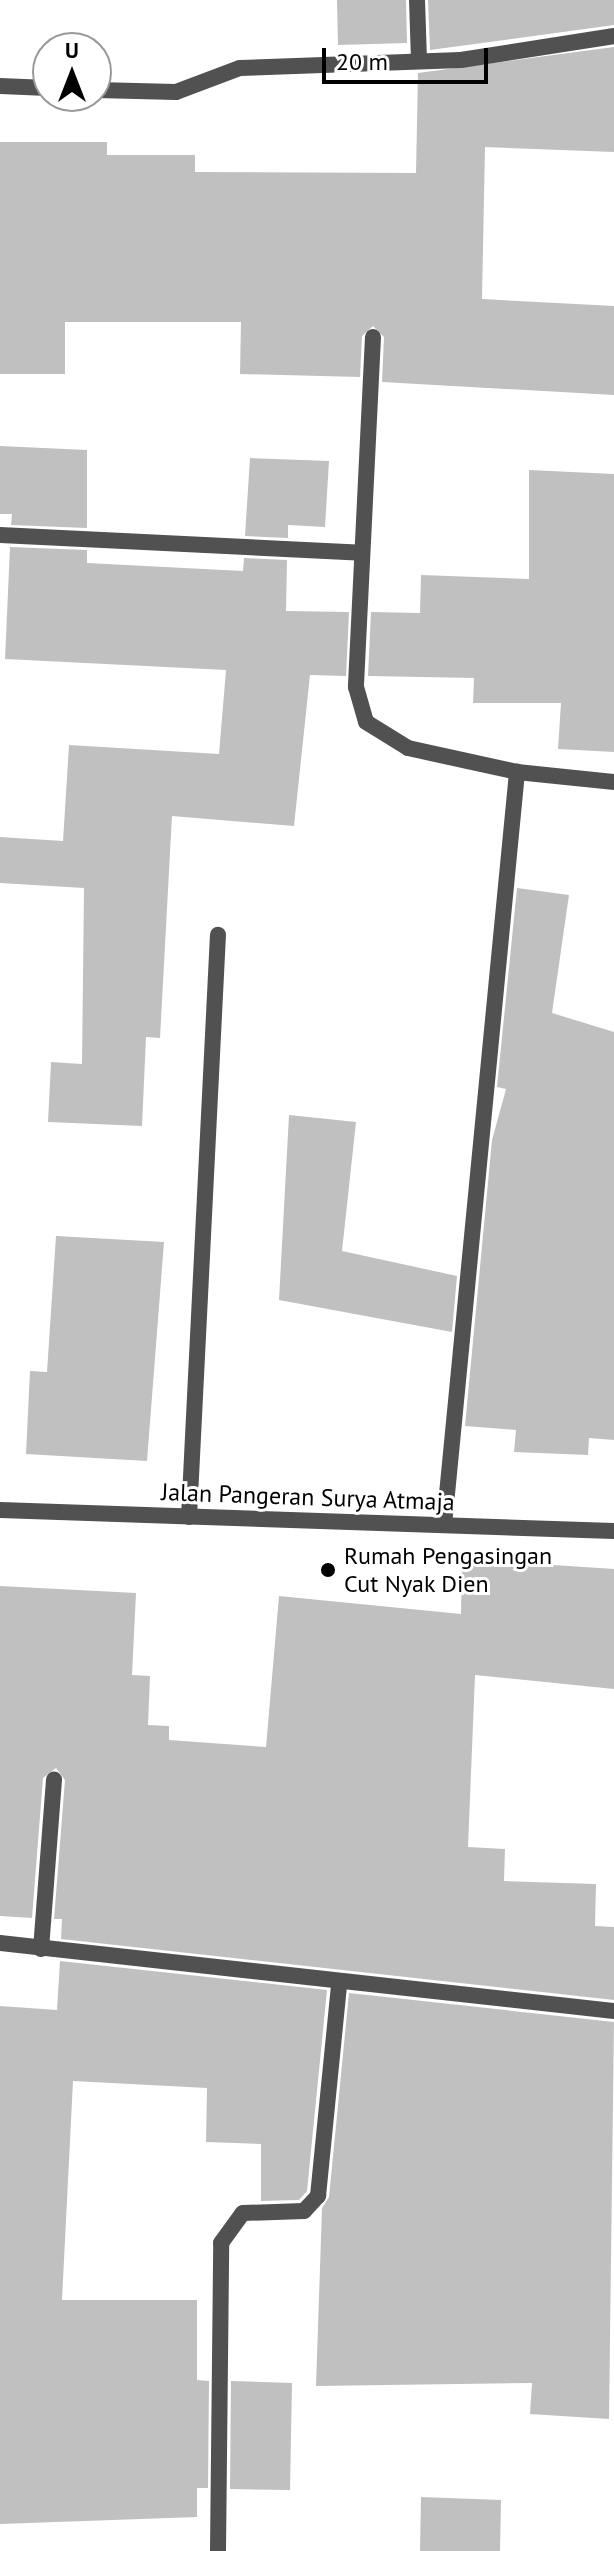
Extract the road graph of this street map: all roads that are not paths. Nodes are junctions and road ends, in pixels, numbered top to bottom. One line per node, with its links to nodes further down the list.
1 (417, 0): 3 (street)
2 (614, 36): 3 (street)
3 (419, 61): 6 (street)
4 (0, 86): 5 (street)
5 (32, 87)
6 (112, 90)
7 (373, 337): 9 (street)
8 (0, 535): 9 (street)
9 (362, 553): 10 (street)
10 (517, 772): 11 (street); 15 (street)
11 (614, 782)
12 (218, 935): 14 (street)
13 (0, 1510): 14 (street, Jalan Pangeran Surya Atmaja)
14 (189, 1517): 15 (street, Jalan Pangeran Surya Atmaja)
15 (444, 1525): 16 (street, Jalan Pangeran Surya Atmaja)
16 (614, 1531)
17 (54, 1779): 19 (street)
18 (0, 1943): 19 (street)
19 (41, 1949): 20 (street)
20 (339, 1984): 21 (street); 22 (street)
21 (614, 2011)
22 (218, 2551)

